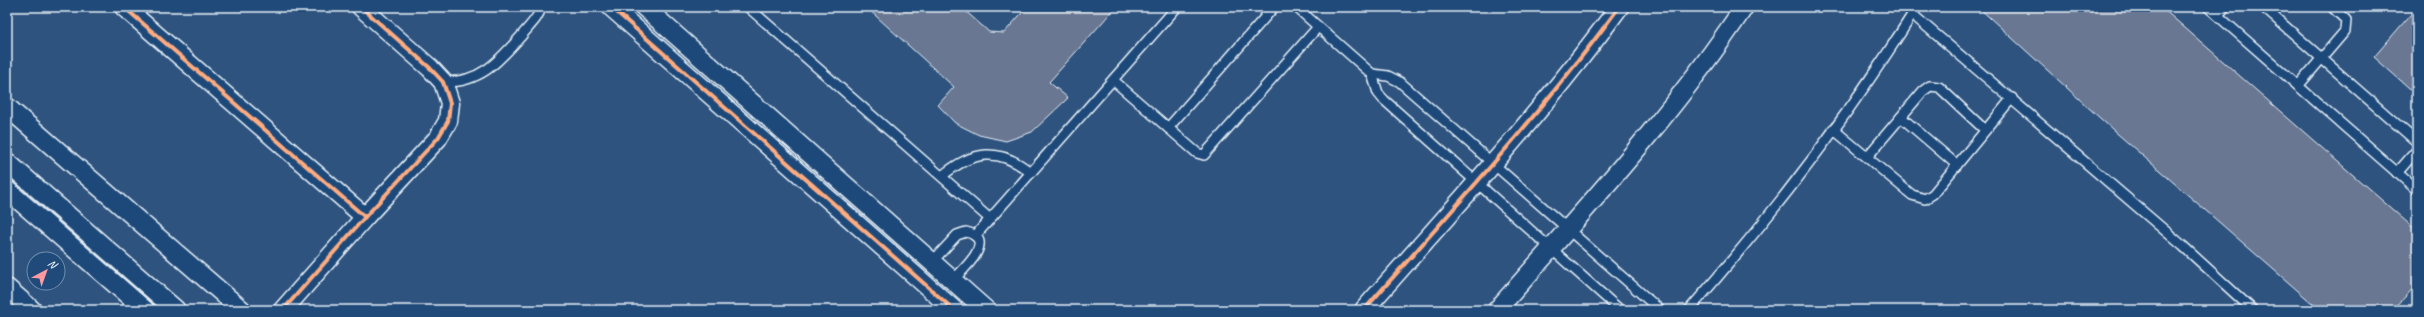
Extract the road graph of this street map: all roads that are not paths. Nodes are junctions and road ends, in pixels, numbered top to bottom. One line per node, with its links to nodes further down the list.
1 (124, 7): 42 (street)
2 (361, 7): 22 (street)
3 (542, 7): 22 (lane)
4 (611, 7): 55 (street)
5 (644, 7): 47 (street)
6 (748, 7): 38 (lane)
7 (1177, 7): 21 (lane)
8 (1274, 7): 27 (lane)
9 (1296, 7): 18 (lane)
10 (1619, 7): 34 (street)
11 (1744, 7): 44 (street)
12 (2208, 7): 17 (lane)
13 (2225, 7): 17 (lane)
14 (2263, 7): 19 (lane)
15 (2332, 7): 19 (lane)
16 (1915, 10): 24 (lane); 28 (lane)
17 (2218, 15): 23 (lane)
18 (1318, 27): 20 (lane); 27 (lane)
19 (2322, 58): 23 (lane); 30 (lane)
20 (1372, 74): 34 (lane); 39 (lane)
21 (1113, 80): 27 (lane); 36 (lane)
22 (443, 82): 42 (street)
23 (2298, 86): 37 (lane)
24 (2012, 98): 29 (lane); 62 (lane)
25 (7, 107): 53 (street)
26 (1901, 117): 29 (lane); 32 (lane); 35 (lane)
27 (1168, 128)
28 (1833, 129): 32 (lane); 61 (lane)
29 (1986, 130): 35 (lane)
30 (2417, 142)
31 (2417, 150): 37 (lane)
32 (1867, 157): 35 (lane)
33 (7, 162): 52 (street)
34 (1492, 163): 39 (street); 44 (lane)
35 (1957, 165)
36 (1031, 173): 38 (lane); 43 (lane)
37 (2397, 173): 41 (lane)
38 (942, 176): 43 (lane)
39 (1477, 181): 46 (lane); 57 (street)
40 (7, 190): 51 (street)
41 (2417, 190)
42 (365, 217): 54 (street)
43 (990, 219): 45 (lane)
44 (1567, 230): 46 (street); 60 (lane)
45 (975, 236): 47 (lane); 48 (lane)
46 (1551, 247): 58 (street); 59 (lane)
47 (932, 262): 48 (street)
48 (953, 280): 56 (street)
49 (7, 288): 50 (street)
50 (32, 310)
51 (145, 310)
52 (176, 310)
53 (242, 310)
54 (283, 310)
55 (954, 310)
56 (986, 310)
57 (1364, 310)
58 (1496, 310)
59 (1620, 310)
60 (1660, 310)
61 (1688, 310)
62 (2253, 310)

